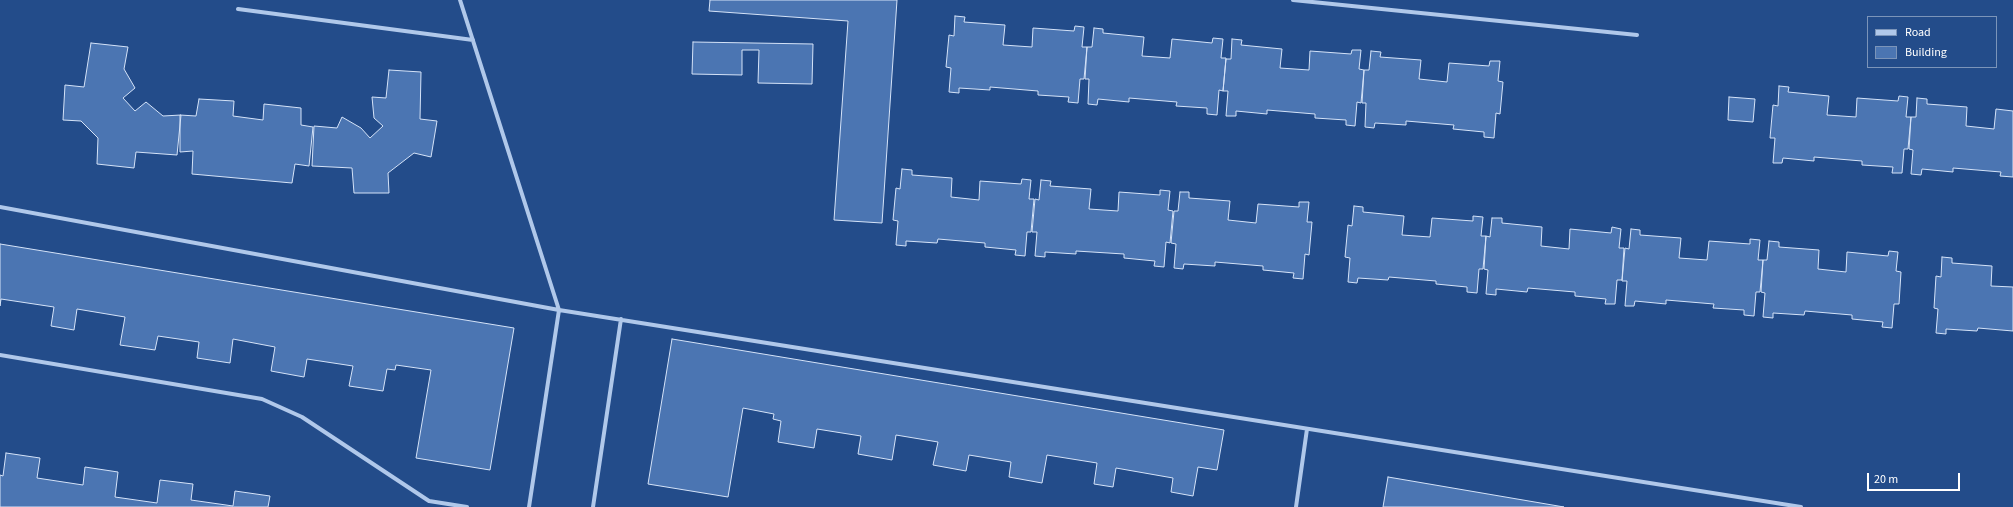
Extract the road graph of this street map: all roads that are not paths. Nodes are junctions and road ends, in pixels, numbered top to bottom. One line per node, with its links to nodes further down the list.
1 (460, 0): 5 (street)
2 (1293, 0): 4 (street)
3 (238, 9): 5 (street)
4 (1637, 35)
5 (473, 40): 7 (street)
6 (0, 207): 7 (street)
7 (559, 310): 8 (street); 12 (street)
8 (621, 320): 10 (street); 13 (street)
9 (0, 355): 11 (street)
10 (1307, 429): 14 (street); 15 (street)
11 (467, 507)
12 (529, 507)
13 (593, 507)
14 (1296, 507)
15 (1801, 507)

